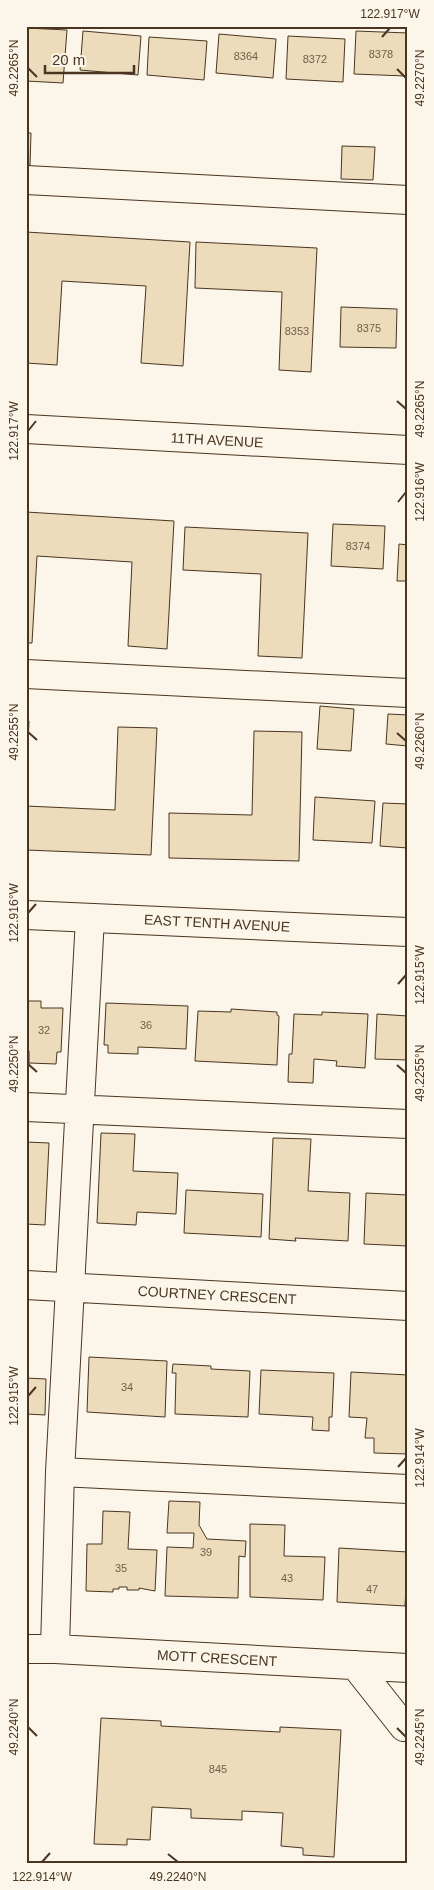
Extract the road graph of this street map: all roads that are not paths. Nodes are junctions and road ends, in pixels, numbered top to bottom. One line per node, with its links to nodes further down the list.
1 (26, 180): 2 (street)
2 (408, 200)
3 (26, 429): 4 (street, 11TH AVENUE)
4 (408, 450)
5 (26, 674): 6 (street)
6 (408, 693)
7 (26, 915): 8 (street, EAST TENTH AVENUE)
8 (90, 918): 9 (street, EAST TENTH AVENUE); 11 (street)
9 (408, 932)
10 (26, 1107): 11 (street)
11 (79, 1109): 12 (street); 14 (street)
12 (408, 1124)
13 (26, 1285): 14 (street, COURTNEY CRESCENT)
14 (70, 1286): 15 (street, COURTNEY CRESCENT); 16 (street)
15 (408, 1306)
16 (60, 1472): 17 (street); 19 (street)
17 (408, 1489)
18 (26, 1649): 19 (street, MOTT CRESCENT)
19 (55, 1649): 20 (street, MOTT CRESCENT)
20 (355, 1666): 21 (street, MOTT CRESCENT); 22 (street)
21 (408, 1668)
22 (404, 1727)

